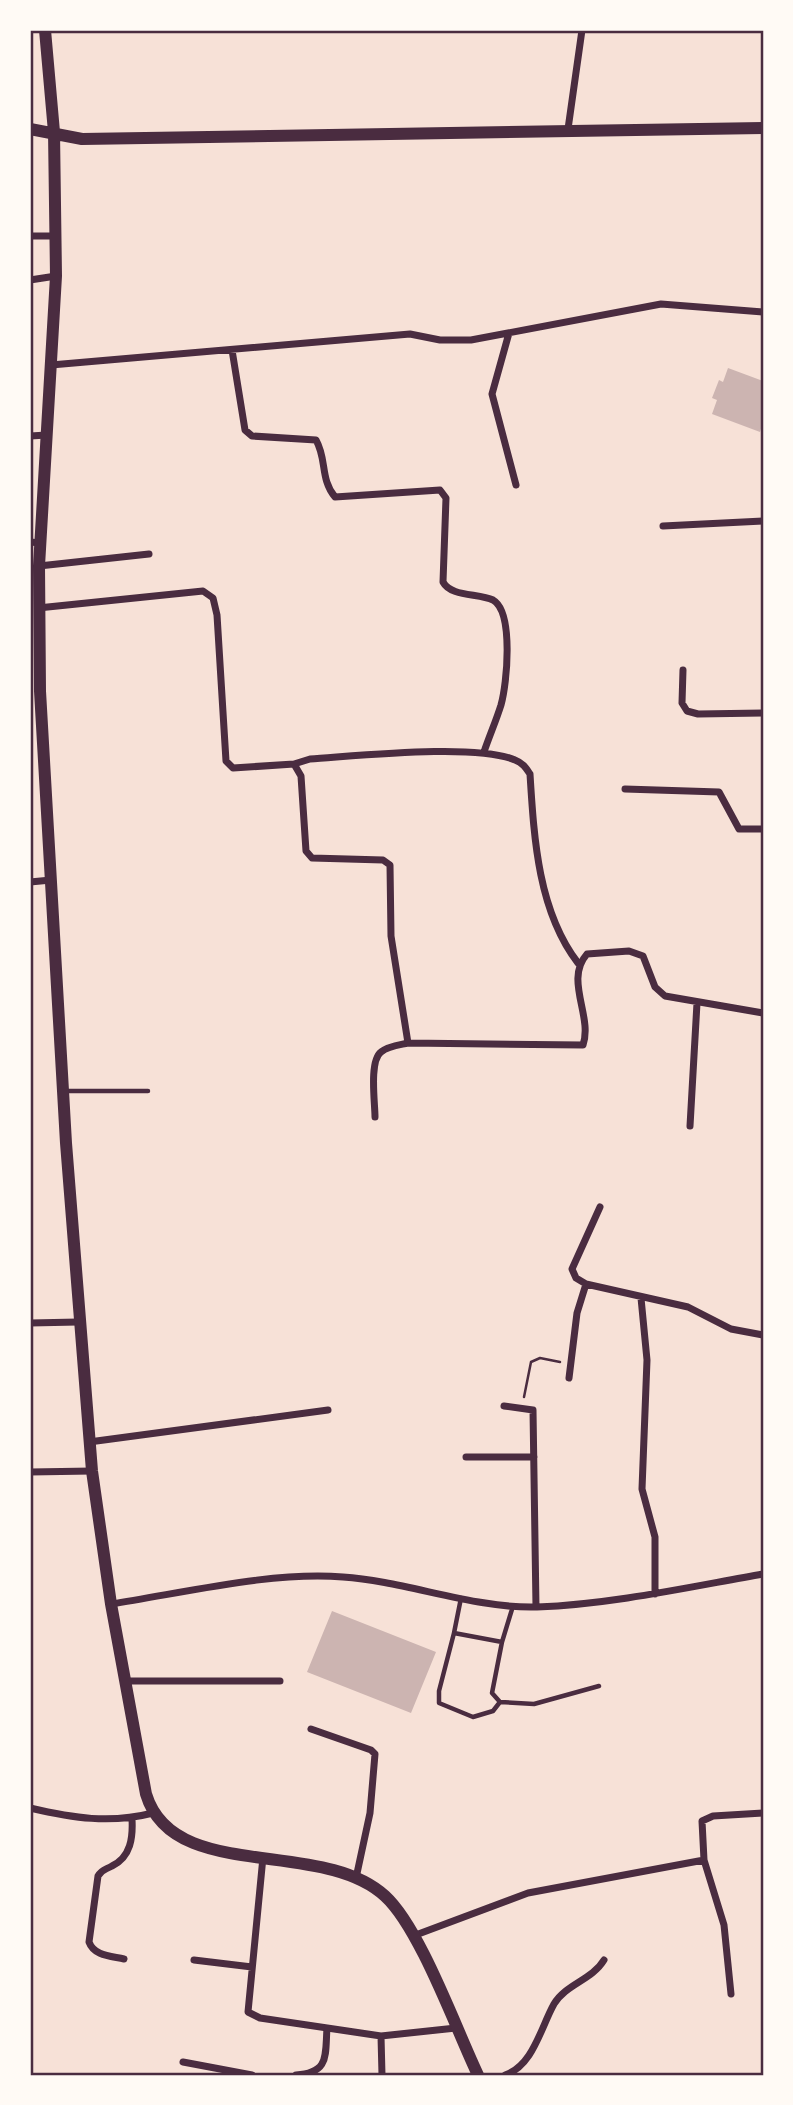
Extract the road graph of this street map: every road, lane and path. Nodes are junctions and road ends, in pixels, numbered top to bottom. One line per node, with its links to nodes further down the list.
1 (44, 30): 6 (main road)
2 (582, 30): 5 (street)
3 (763, 128): 5 (main road)
4 (30, 129): 6 (main road)
5 (568, 129): 6 (main road)
6 (54, 132): 8 (main road)
7 (30, 236): 8 (street)
8 (55, 236): 9 (main road)
9 (56, 276): 10 (street); 14 (main road)
10 (30, 280)
11 (763, 312): 12 (street)
12 (509, 333): 13 (street); 17 (street)
13 (232, 350): 14 (street); 28 (street)
14 (51, 365): 15 (main road)
15 (47, 435): 16 (street); 20 (main road)
16 (30, 436)
17 (516, 485)
18 (763, 521): 19 (street)
19 (663, 526)
20 (35, 542): 22 (main road)
21 (149, 554): 22 (street)
22 (38, 566): 23 (main road)
23 (34, 593): 24 (main road)
24 (38, 608): 26 (main road); 29 (street)
25 (682, 670): 27 (street)
26 (35, 691): 32 (main road)
27 (763, 713)
28 (484, 752): 29 (street); 34 (street)
29 (294, 764): 37 (street)
30 (625, 789): 31 (street)
31 (763, 829)
32 (51, 880): 33 (street); 38 (main road)
33 (30, 882)
34 (578, 963): 35 (street); 37 (street)
35 (697, 1003): 36 (street); 41 (street)
36 (763, 1013)
37 (408, 1043): 40 (street)
38 (63, 1091): 39 (lane); 45 (main road)
39 (148, 1091)
40 (375, 1117)
41 (690, 1126)
42 (600, 1207): 43 (street)
43 (586, 1284): 44 (street); 48 (street)
44 (641, 1298): 47 (street); 59 (street)
45 (78, 1322): 46 (street); 53 (main road)
46 (30, 1323)
47 (763, 1335)
48 (570, 1364): 49 (street); 51 (path)
49 (569, 1378)
50 (504, 1406): 51 (street)
51 (522, 1407): 55 (street)
52 (328, 1409): 53 (street)
53 (89, 1442): 56 (main road)
54 (466, 1457): 55 (street)
55 (534, 1457): 63 (street)
56 (92, 1471): 57 (street); 61 (main road)
57 (30, 1472)
58 (763, 1574): 59 (street)
59 (655, 1594): 63 (street)
60 (461, 1598): 61 (street); 62 (street); 64 (lane)
61 (111, 1604): 66 (main road)
62 (514, 1605): 63 (street); 65 (lane)
63 (536, 1607)
64 (454, 1633): 65 (lane); 69 (lane)
65 (502, 1642): 69 (lane)
66 (125, 1681): 67 (street); 72 (main road)
67 (280, 1681)
68 (599, 1686): 69 (lane)
69 (500, 1702)
70 (311, 1729): 77 (street)
71 (30, 1808): 74 (street)
72 (153, 1813): 74 (street); 75 (main road)
73 (763, 1814): 76 (street)
74 (132, 1819): 79 (street)
75 (263, 1856): 77 (main road); 82 (street)
76 (704, 1860): 78 (street); 83 (street)
77 (356, 1878): 78 (main road)
78 (413, 1936): 85 (main road)
79 (124, 1959)
80 (194, 1960): 82 (street)
81 (604, 1960): 92 (street)
82 (252, 1967): 84 (street)
83 (731, 1994)
84 (327, 2028): 86 (street); 89 (street)
85 (456, 2028): 86 (street); 91 (main road)
86 (381, 2036): 90 (street)
87 (183, 2062): 88 (street)
88 (252, 2075)
89 (296, 2075)
90 (382, 2075)
91 (478, 2075)
92 (505, 2075)

